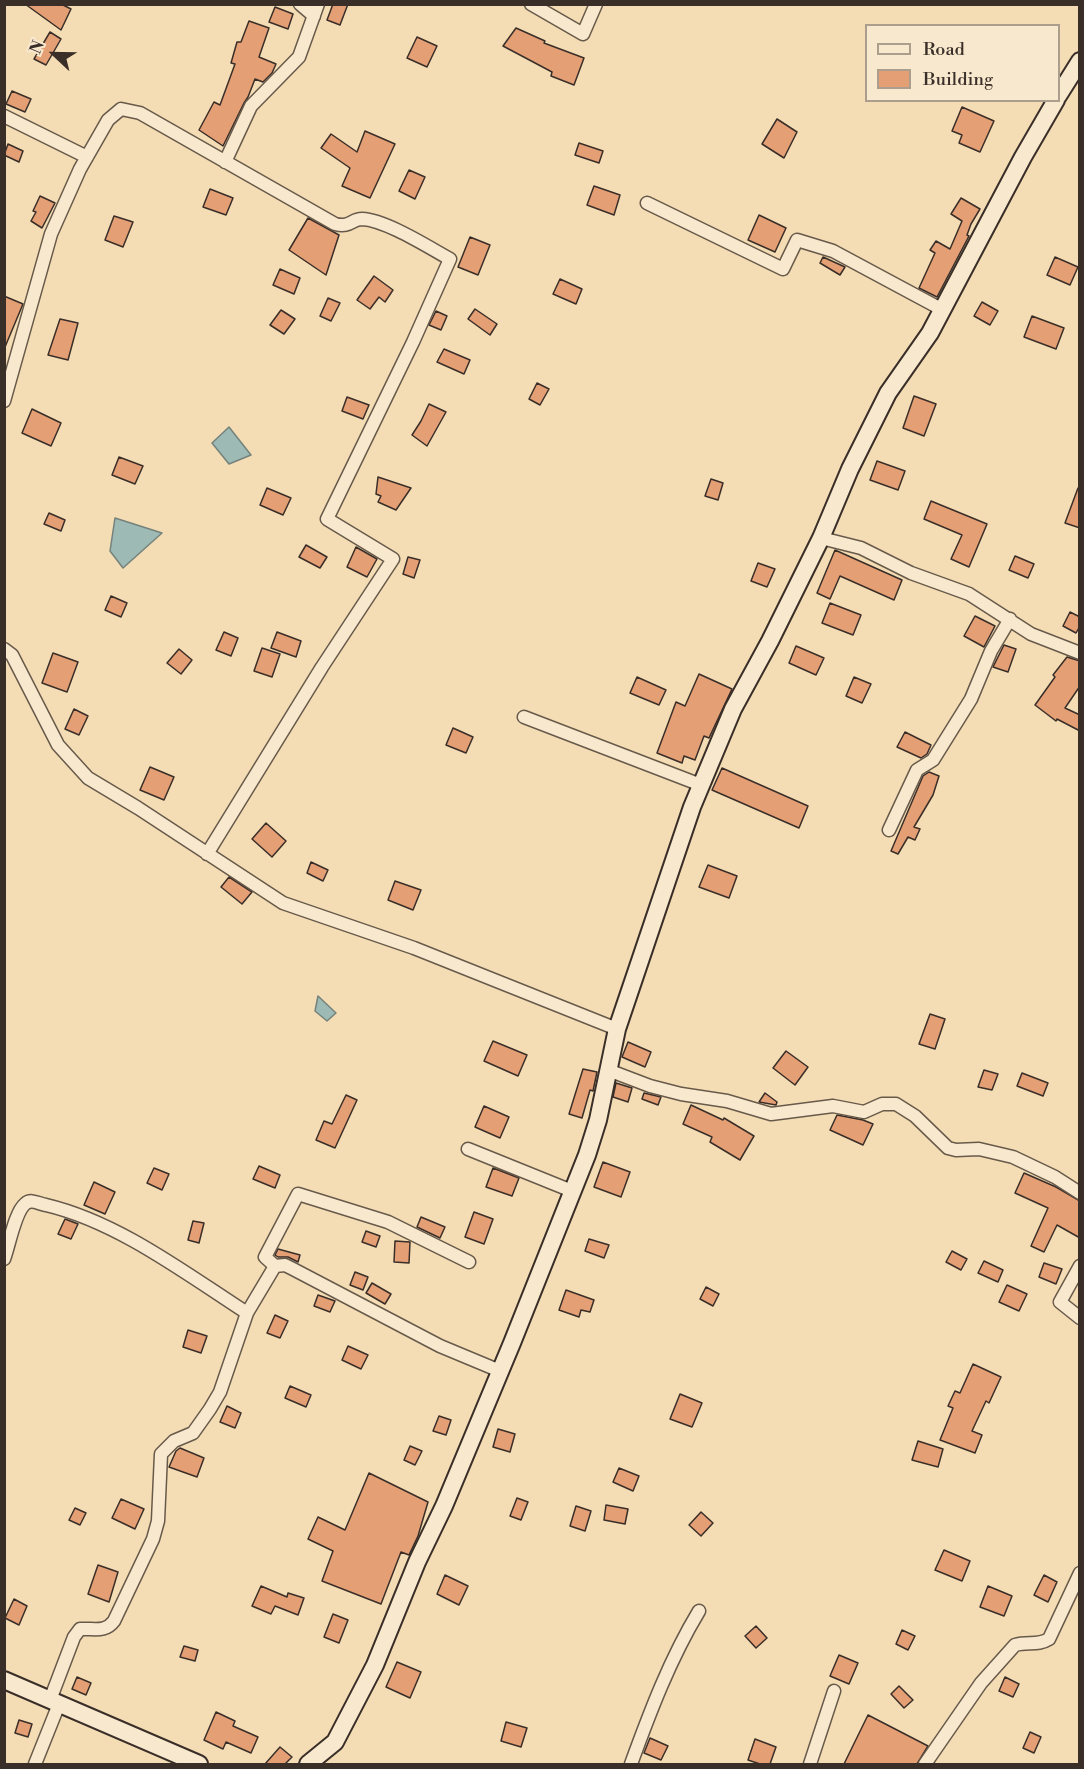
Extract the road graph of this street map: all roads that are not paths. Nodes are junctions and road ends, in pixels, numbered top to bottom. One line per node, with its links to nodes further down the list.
1 (300, 4): 4 (street)
2 (531, 4): 3 (street)
3 (596, 4)
4 (316, 10): 10 (street)
5 (1080, 61): 6 (main road)
6 (1060, 94)
7 (1055, 102): 12 (main road)
8 (4, 116): 9 (street)
9 (87, 157): 10 (street); 13 (street)
10 (225, 162): 21 (street)
11 (647, 203): 12 (street)
12 (943, 310): 14 (main road)
13 (4, 401)
14 (821, 538): 15 (street); 19 (main road)
15 (1010, 619): 17 (street); 20 (street)
16 (4, 649): 21 (street)
17 (1080, 653)
18 (524, 717): 19 (street)
19 (701, 785): 22 (main road)
20 (889, 830)
21 (207, 854): 22 (street)
22 (617, 1029): 23 (main road)
23 (608, 1070): 25 (main road); 26 (street)
24 (468, 1149): 25 (street)
25 (572, 1191): 33 (main road)
26 (1080, 1193)
27 (4, 1259): 31 (street)
28 (470, 1262): 29 (street)
29 (275, 1266): 31 (street); 33 (street)
30 (1080, 1266): 32 (street)
31 (247, 1313): 38 (street)
32 (1080, 1318)
33 (500, 1371): 41 (main road)
34 (1080, 1573): 44 (street)
35 (699, 1611): 42 (street)
36 (4, 1680): 38 (main road)
37 (834, 1691): 43 (street)
38 (54, 1702): 39 (street); 40 (main road)
39 (35, 1764)
40 (199, 1764)
41 (308, 1764)
42 (631, 1764)
43 (810, 1764)
44 (925, 1764)

